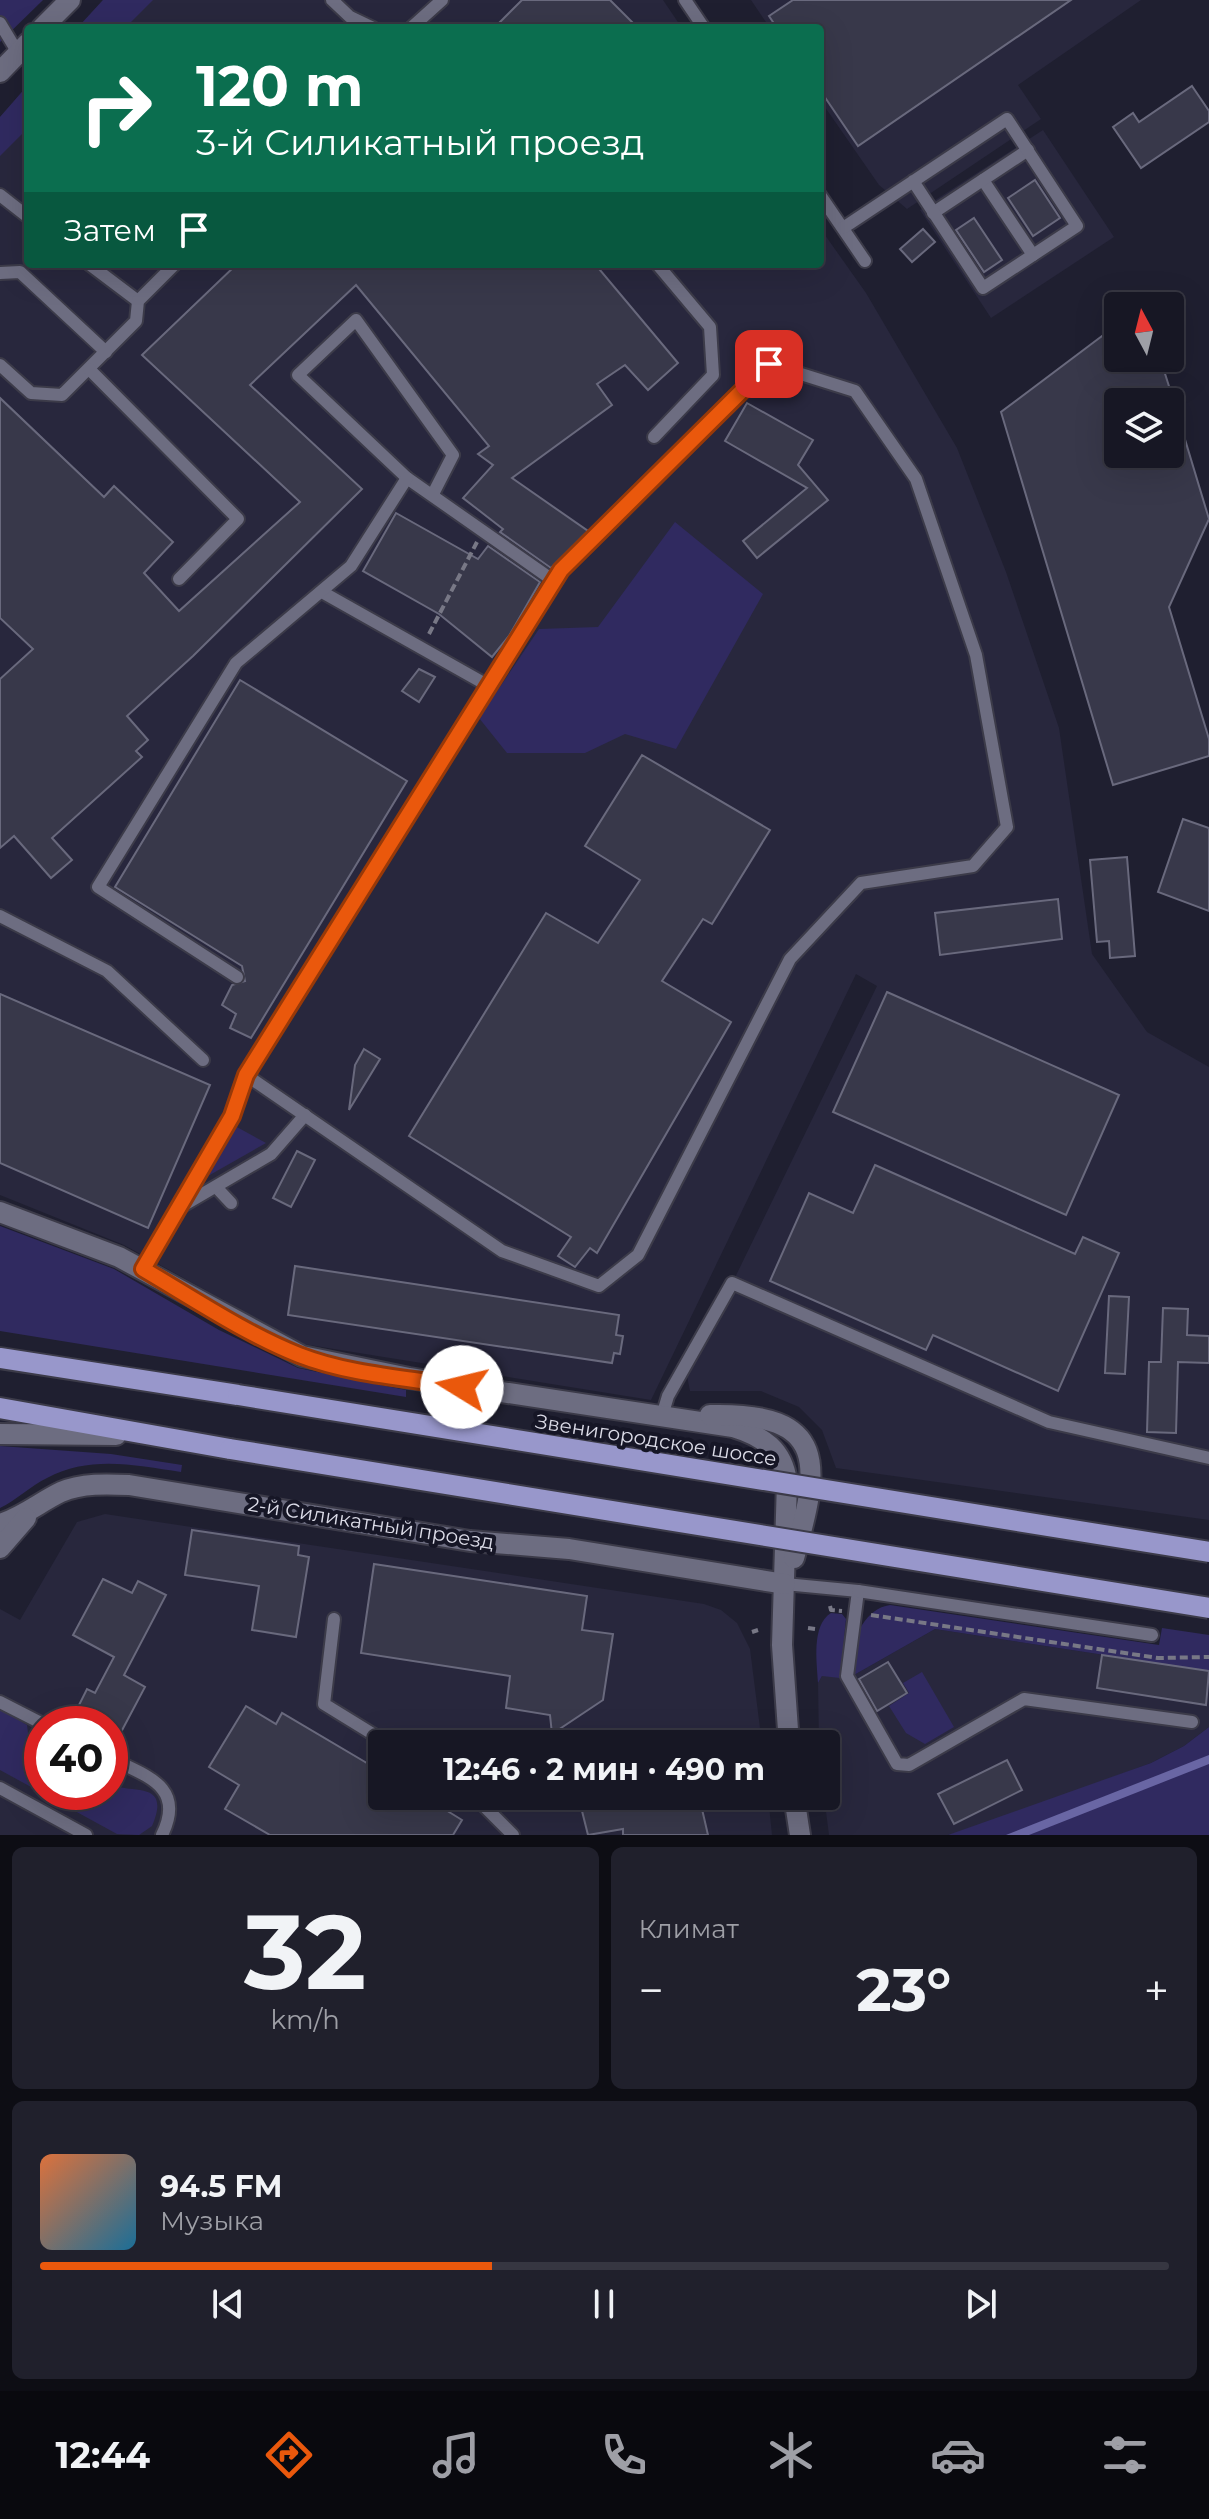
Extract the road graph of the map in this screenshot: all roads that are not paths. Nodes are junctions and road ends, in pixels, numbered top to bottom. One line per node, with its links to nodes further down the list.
1 (70, 0): 6 (street)
2 (332, 0): 7 (lane)
3 (442, 0): 8 (lane)
4 (685, 0): 9 (lane)
5 (0, 23): 10 (lane)
6 (46, 24)
7 (365, 24)
8 (415, 24)
9 (701, 24)
10 (23, 48): 11 (street)
11 (0, 72)
12 (1028, 150): 13 (lane); 14 (lane); 20 (lane)
13 (983, 180): 17 (lane); 20 (lane)
14 (913, 181): 17 (lane); 19 (lane)
15 (0, 195): 18 (lane)
16 (824, 201): 19 (lane)
17 (933, 213): 20 (lane)
18 (24, 214)
19 (843, 228): 21 (lane)
20 (1033, 255)
21 (865, 261)
22 (94, 268): 26 (lane)
23 (171, 268): 26 (lane)
24 (660, 268): 30 (lane)
25 (0, 273): 27 (lane)
26 (138, 301): 27 (lane)
27 (106, 352): 29 (lane)
28 (0, 365): 29 (lane)
29 (89, 369): 33 (lane)
30 (654, 437)
31 (407, 478): 32 (lane); 32 (lane); 35 (lane)
32 (433, 494): 34 (lane)
33 (179, 579)
34 (554, 581): 36 (lane); 41 (lane)
35 (322, 592): 36 (lane); 38 (lane)
36 (487, 685): 40 (lane)
37 (0, 916): 39 (lane)
38 (237, 977)
39 (203, 1060)
40 (246, 1075): 41 (lane); 44 (lane)
41 (305, 1115): 42 (lane)
42 (216, 1187): 43 (lane); 44 (lane)
43 (231, 1203)
44 (175, 1210): 46 (lane)
45 (0, 1212): 46 (street)
46 (143, 1269): 49 (street)
47 (0, 1358): 56 (main road, Звенигородское шоссе, bridge)
48 (0, 1408): 51 (main road)
49 (662, 1416): 52 (lane); 57 (street)
50 (0, 1434): 51 (street)
51 (186, 1441): 59 (main road, bridge)
52 (1209, 1458)
53 (37, 1508): 54 (street, 2-й Силикатный проезд); 55 (street, 2-й Силикатный проезд); 57 (street, 2-й Силикатный проезд)
54 (0, 1524)
55 (0, 1548)
56 (1209, 1552)
57 (785, 1584): 58 (lane); 65 (street)
58 (858, 1591): 61 (lane); 64 (lane)
59 (1209, 1608)
60 (334, 1619): 66 (lane)
61 (1152, 1635)
62 (0, 1702): 63 (lane)
63 (24, 1714)
64 (1192, 1722)
65 (788, 1730)
66 (368, 1731)
67 (128, 1767): 72 (lane)
68 (0, 1788): 71 (lane)
69 (488, 1810): 73 (lane)
70 (796, 1810): 74 (street)
71 (86, 1835)
72 (162, 1835)
73 (513, 1835)
74 (800, 1835)

